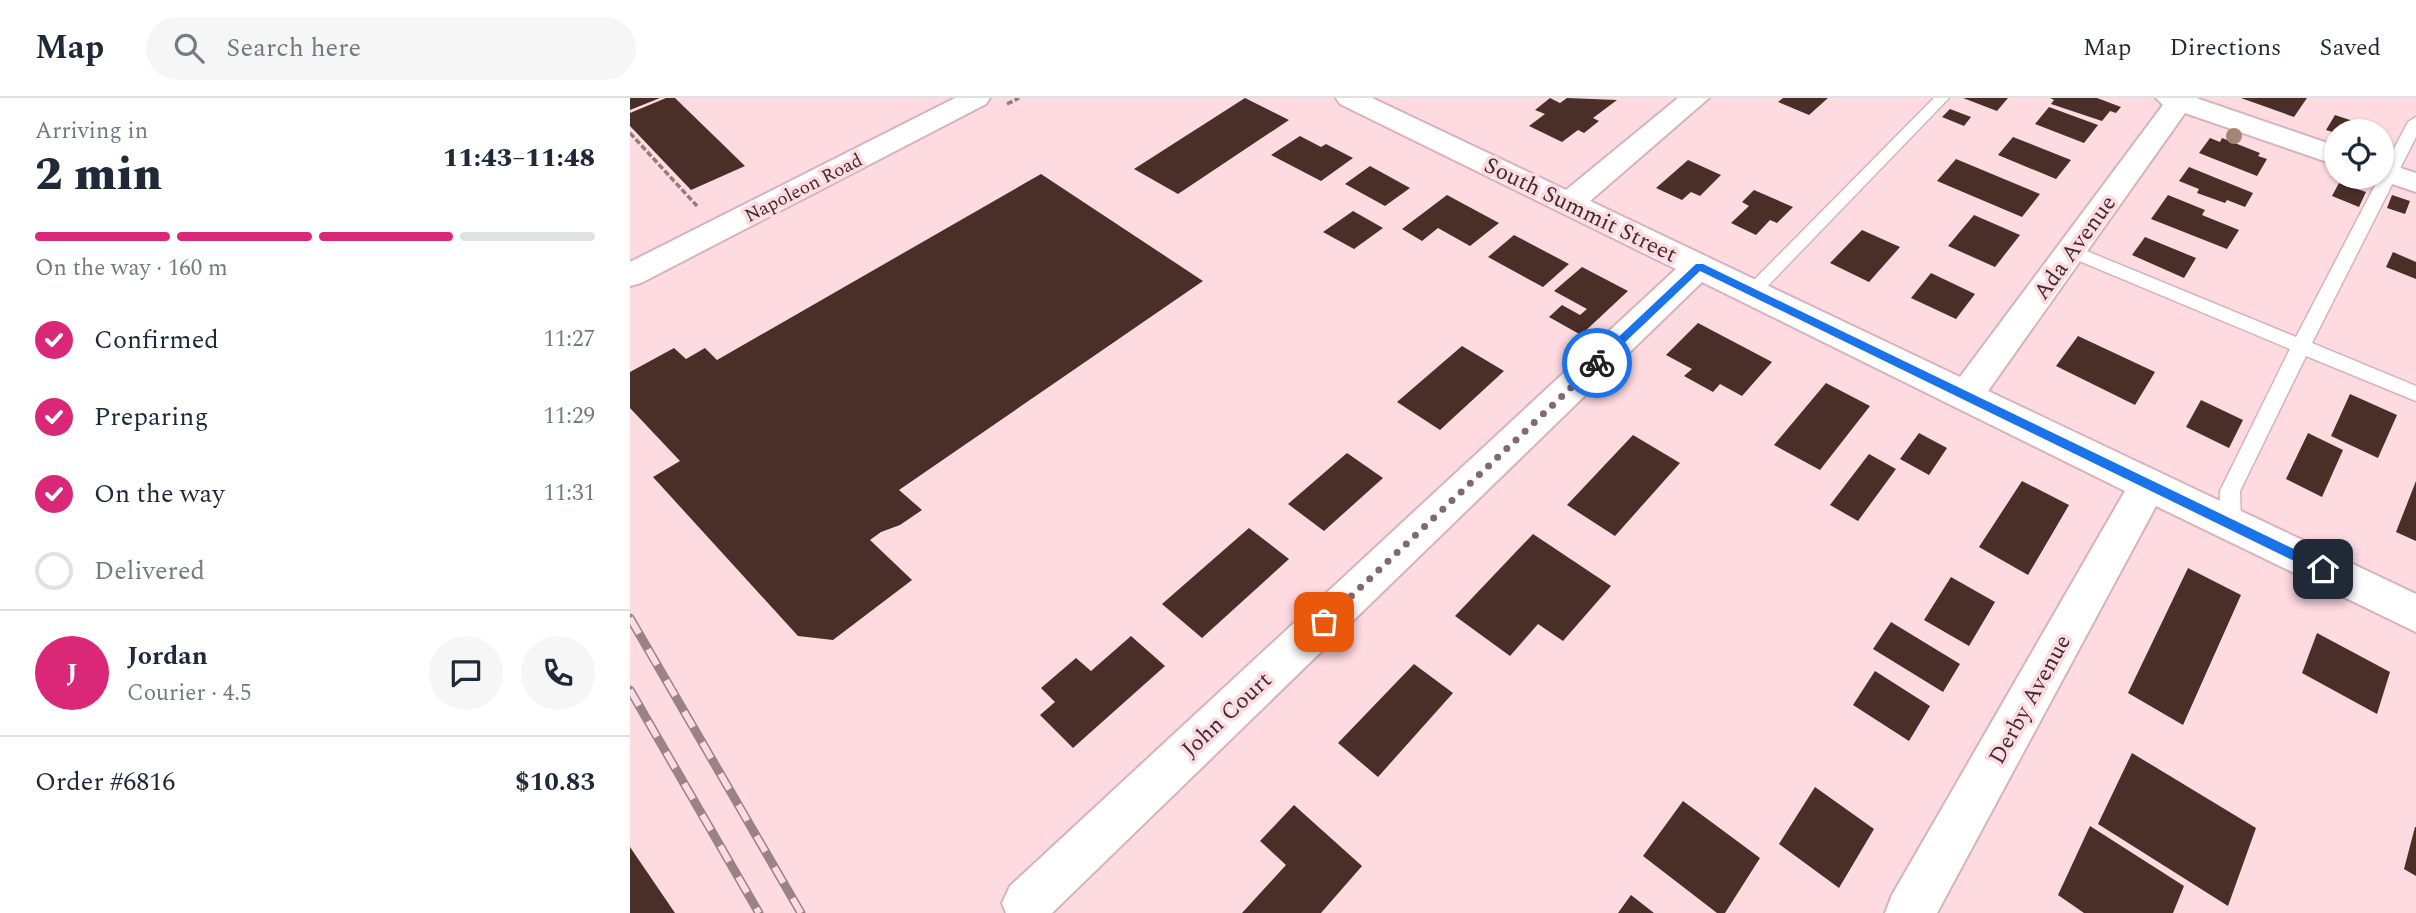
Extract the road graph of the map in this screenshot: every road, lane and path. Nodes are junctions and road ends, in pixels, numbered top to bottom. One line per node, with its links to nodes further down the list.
1 (976, 98): 11 (street, Napoleon Road)
2 (1350, 98): 10 (street, South Summit Street)
3 (1695, 98): 10 (street)
4 (1942, 98): 15 (lane)
5 (2177, 99): 8 (street); 12 (street, Ada Avenue)
6 (2416, 122): 9 (lane)
7 (630, 132): 11 (path)
8 (2324, 152)
9 (2396, 176): 16 (lane)
10 (1569, 203): 13 (street, South Summit Street)
11 (720, 229): 14 (street, Napoleon Road)
12 (2071, 251): 16 (lane); 18 (street, Ada Avenue)
13 (1699, 266): 15 (street, South Summit Street); 22 (street, John Court)
14 (630, 275)
15 (1752, 292): 18 (street, South Summit Street)
16 (2302, 347): 17 (lane); 20 (lane)
17 (2416, 394)
18 (1966, 396): 19 (street, South Summit Street)
19 (2148, 485): 20 (street, South Summit Street); 23 (street, Derby Avenue)
20 (2230, 524): 21 (street, South Summit Street)
21 (2416, 614)
22 (1027, 903)
23 (1910, 913)

